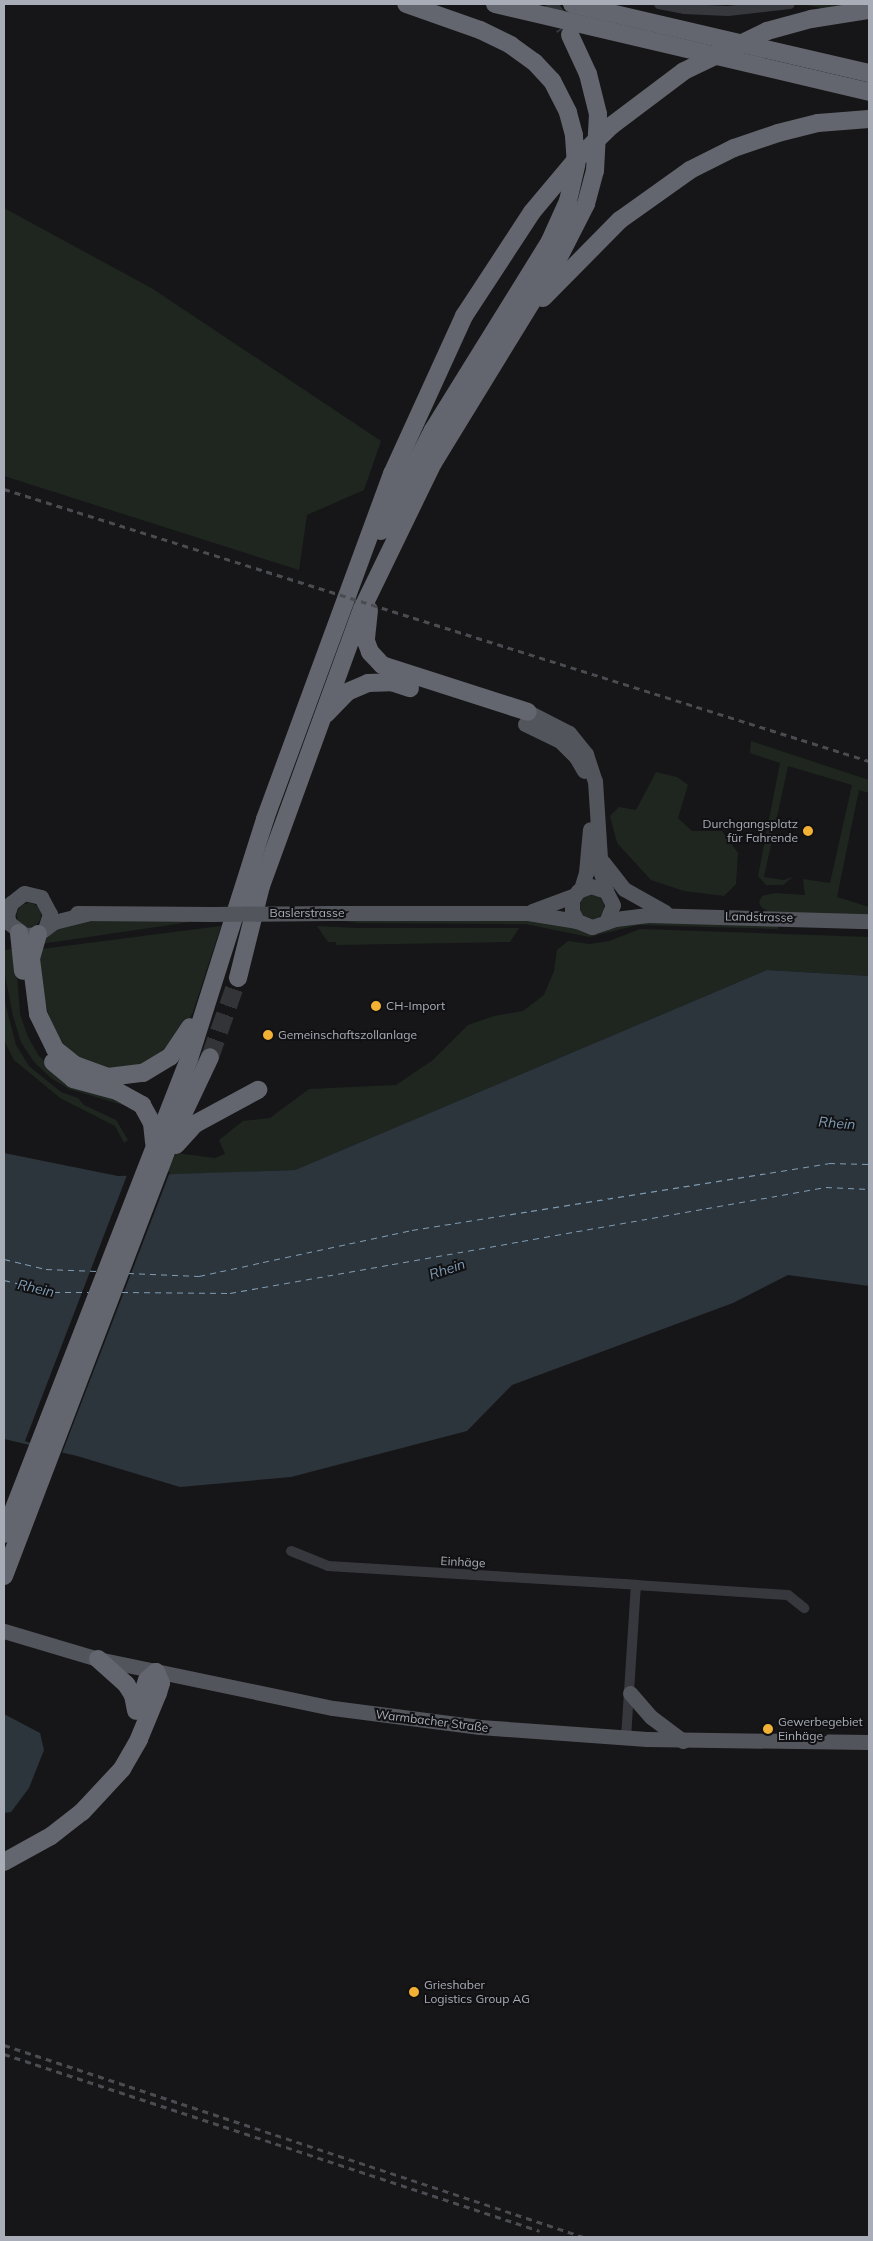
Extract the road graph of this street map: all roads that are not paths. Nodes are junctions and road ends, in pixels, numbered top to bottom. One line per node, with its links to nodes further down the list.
1 (406, 4): 13 (highway)
2 (495, 4): 9 (highway)
3 (572, 4): 8 (highway)
4 (659, 4): 5 (street)
5 (790, 4)
6 (869, 10): 13 (highway, bridge)
7 (570, 35): 11 (highway)
8 (869, 73)
9 (869, 92)
10 (869, 119): 11 (highway)
11 (518, 325): 12 (highway)
12 (384, 564): 14 (highway); 15 (highway)
13 (349, 594): 30 (highway)
14 (527, 718): 15 (highway); 16 (main road); 17 (main road)
15 (322, 720): 31 (highway)
16 (600, 857): 18 (main road); 24 (main road)
17 (578, 892): 18 (main road); 21 (main road); 25 (main road)
18 (609, 895): 23 (main road, Landstrasse); 27 (main road)
19 (7, 904): 20 (main road); 28 (main road)
20 (49, 908): 22 (main road, Baslerstrasse); 29 (main road)
21 (551, 911): 22 (main road, Baslerstrasse, bridge); 25 (main road, Baslerstrasse)
22 (86, 914): 29 (main road, Baslerstrasse)
23 (648, 915): 24 (main road, Landstrasse); 27 (main road, Landstrasse)
24 (676, 916): 26 (main road, Landstrasse)
25 (577, 921): 27 (main road)
26 (869, 921)
27 (606, 922)
28 (11, 926): 29 (main road); 34 (highway)
29 (42, 930): 30 (highway)
30 (229, 932): 34 (highway)
31 (238, 978)
32 (210, 1057): 34 (highway)
33 (258, 1090): 34 (highway)
34 (166, 1145): 35 (highway); 35 (highway)
35 (100, 1305): 36 (highway)
36 (36, 1470): 37 (highway); 41 (highway)
37 (17, 1499): 38 (highway); 39 (highway)
38 (4, 1520)
39 (4, 1534)
40 (290, 1551): 42 (street, Einhäge)
41 (4, 1576)
42 (636, 1585): 43 (street, Einhäge); 47 (street)
43 (804, 1608)
44 (4, 1631): 45 (main road, Warmbacher Straße)
45 (98, 1658): 46 (main road, Warmbacher Straße); 48 (highway)
46 (156, 1672): 48 (highway); 49 (main road, Warmbacher Straße); 53 (highway)
47 (630, 1693): 49 (street); 50 (main road)
48 (137, 1710): 52 (highway)
49 (626, 1738): 50 (main road, Warmbacher Straße)
50 (683, 1741): 51 (main road, Warmbacher Straße)
51 (869, 1742)
52 (4, 1848)
53 (4, 1862)

